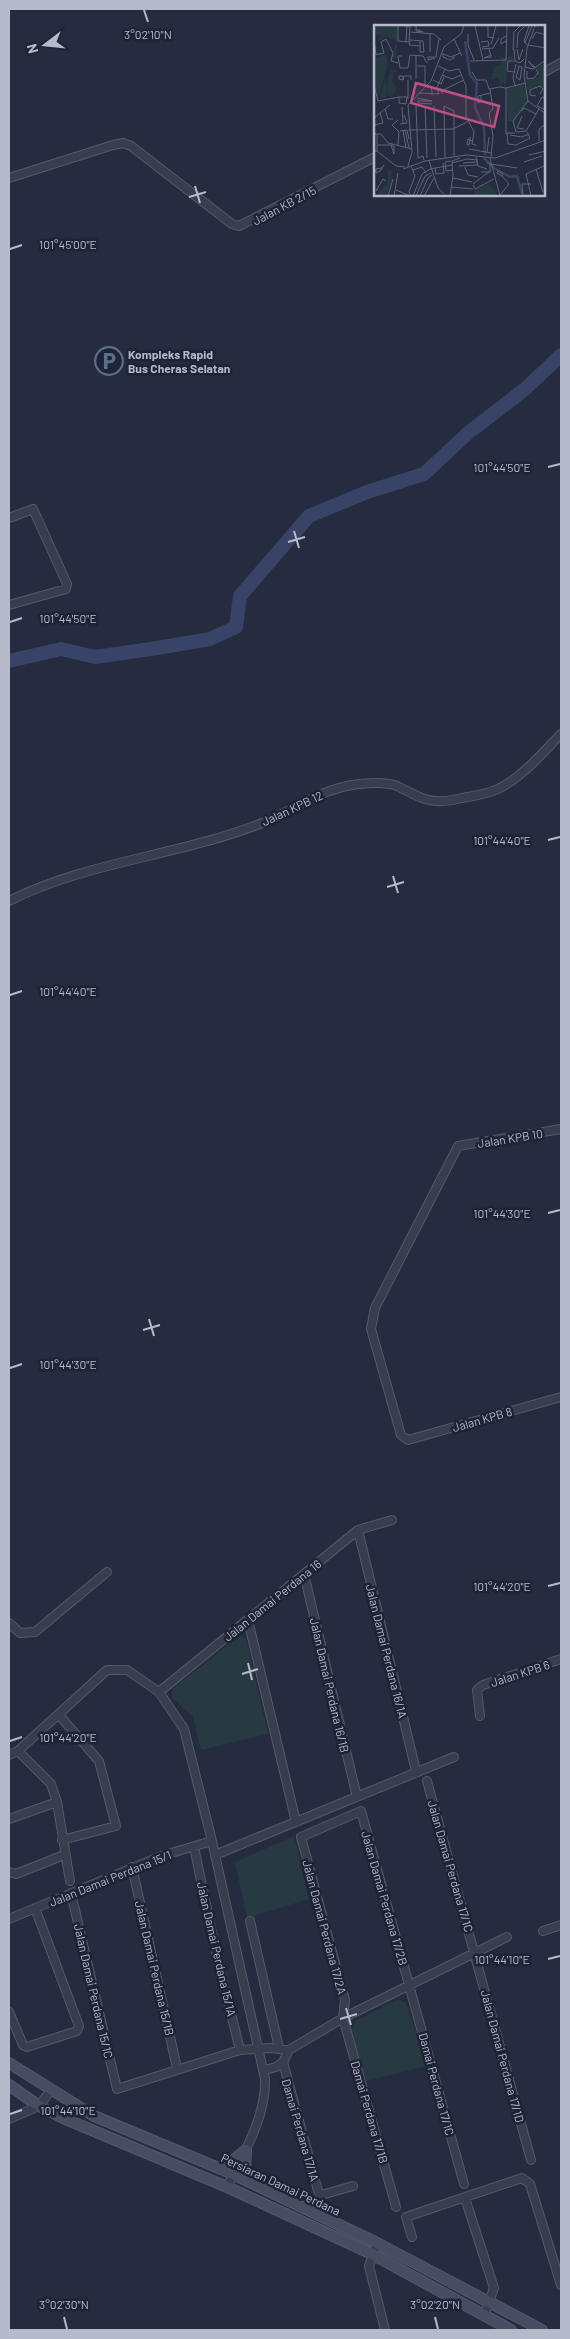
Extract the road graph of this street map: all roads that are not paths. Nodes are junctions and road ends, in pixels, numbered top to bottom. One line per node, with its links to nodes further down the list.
1 (561, 63): 2 (street)
2 (545, 71)
3 (374, 158): 4 (street, Jalan KB 2/15)
4 (9, 178)
5 (9, 518): 6 (street)
6 (9, 605)
7 (561, 734): 8 (street, Jalan KPB 12)
8 (9, 901)
9 (561, 1129): 11 (street, Jalan KPB 10)
10 (561, 1397): 11 (street, Jalan KPB 8)
11 (403, 1438)
12 (392, 1520): 13 (street, Jalan Damai Perdana 16)
13 (358, 1530): 15 (street, Jalan Damai Perdana 16); 25 (street, Jalan Damai Perdana 16/1A)
14 (107, 1572): 17 (street)
15 (304, 1574): 16 (street, Jalan Damai Perdana 16); 27 (street, Jalan Damai Perdana 16/1B)
16 (248, 1620): 19 (street, Jalan Damai Perdana 16); 31 (street)
17 (9, 1623)
18 (561, 1659): 21 (street, Jalan KPB 6)
19 (159, 1692): 20 (street); 33 (street)
20 (59, 1715): 22 (street); 32 (street)
21 (480, 1716)
22 (18, 1751): 23 (street); 28 (street)
23 (9, 1755)
24 (454, 1757): 25 (street)
25 (416, 1771): 27 (street)
26 (427, 1782): 47 (street, Jalan Damai Perdana 17/1C)
27 (357, 1797): 31 (street)
28 (57, 1802): 30 (street); 32 (street)
29 (361, 1811): 48 (street, Jalan Damai Perdana 17/2B); 50 (street, Jalan Damai Perdana 17/2A)
30 (9, 1819)
31 (296, 1822): 36 (street)
32 (62, 1840): 35 (street)
33 (212, 1841): 34 (street, Jalan Damai Perdana 15/1); 36 (street)
34 (194, 1847): 37 (street, Jalan Damai Perdana 15/1); 52 (street, Jalan Damai Perdana 15/1A)
35 (64, 1855): 38 (street); 39 (street)
36 (215, 1855): 53 (street)
37 (132, 1867): 40 (street, Jalan Damai Perdana 15/1); 57 (street, Jalan Damai Perdana 15/1B)
38 (12, 1873)
39 (70, 1881)
40 (71, 1893): 41 (street, Jalan Damai Perdana 15/1); 57 (street, Jalan Damai Perdana 15/1C)
41 (35, 1908): 42 (street, Jalan Damai Perdana 15/1); 49 (street)
42 (9, 1919)
43 (250, 1921): 51 (street)
44 (561, 1925): 45 (street)
45 (543, 1931)
46 (506, 1937): 47 (street)
47 (475, 1952): 48 (street); 64 (street, Jalan Damai Perdana 17/1D)
48 (410, 1984): 50 (street); 68 (street, Damai Perdana 17/1C)
49 (9, 2012)
50 (343, 2018): 54 (street); 72 (street, Damai Perdana 17/1B)
51 (280, 2048): 53 (street); 54 (street)
52 (240, 2050): 53 (street); 57 (street)
53 (259, 2050): 58 (street)
54 (289, 2050): 55 (street)
55 (283, 2062): 58 (street); 69 (street, Damai Perdana 17/1A)
56 (9, 2063): 60 (main road, Persiaran Damai Perdana)
57 (177, 2068)
58 (265, 2070): 63 (street)
59 (9, 2085): 61 (main road, Persiaran Damai Perdana)
60 (51, 2090): 61 (street); 65 (main road, Persiaran Damai Perdana)
61 (39, 2106): 62 (street); 70 (main road, Persiaran Damai Perdana)
62 (9, 2119)
63 (246, 2150): 65 (main road); 66 (street); 67 (main road)
64 (531, 2160)
65 (218, 2168): 66 (main road, Persiaran Damai Perdana)
66 (233, 2174): 67 (main road, Persiaran Damai Perdana); 70 (street)
67 (248, 2181): 74 (main road, Persiaran Damai Perdana)
68 (464, 2184)
69 (353, 2186)
70 (227, 2187): 75 (main road, Persiaran Damai Perdana)
71 (465, 2198): 73 (street); 76 (street); 77 (street)
72 (396, 2207)
73 (412, 2237)
74 (377, 2243): 75 (street); 77 (main road, Persiaran Damai Perdana)
75 (372, 2254): 78 (main road, Persiaran Damai Perdana); 79 (street)
76 (561, 2285)
77 (490, 2302): 78 (street); 81 (main road, Persiaran Damai Perdana)
78 (484, 2316): 80 (main road, Persiaran Damai Perdana)
79 (385, 2330)
80 (511, 2330)
81 (542, 2330)

